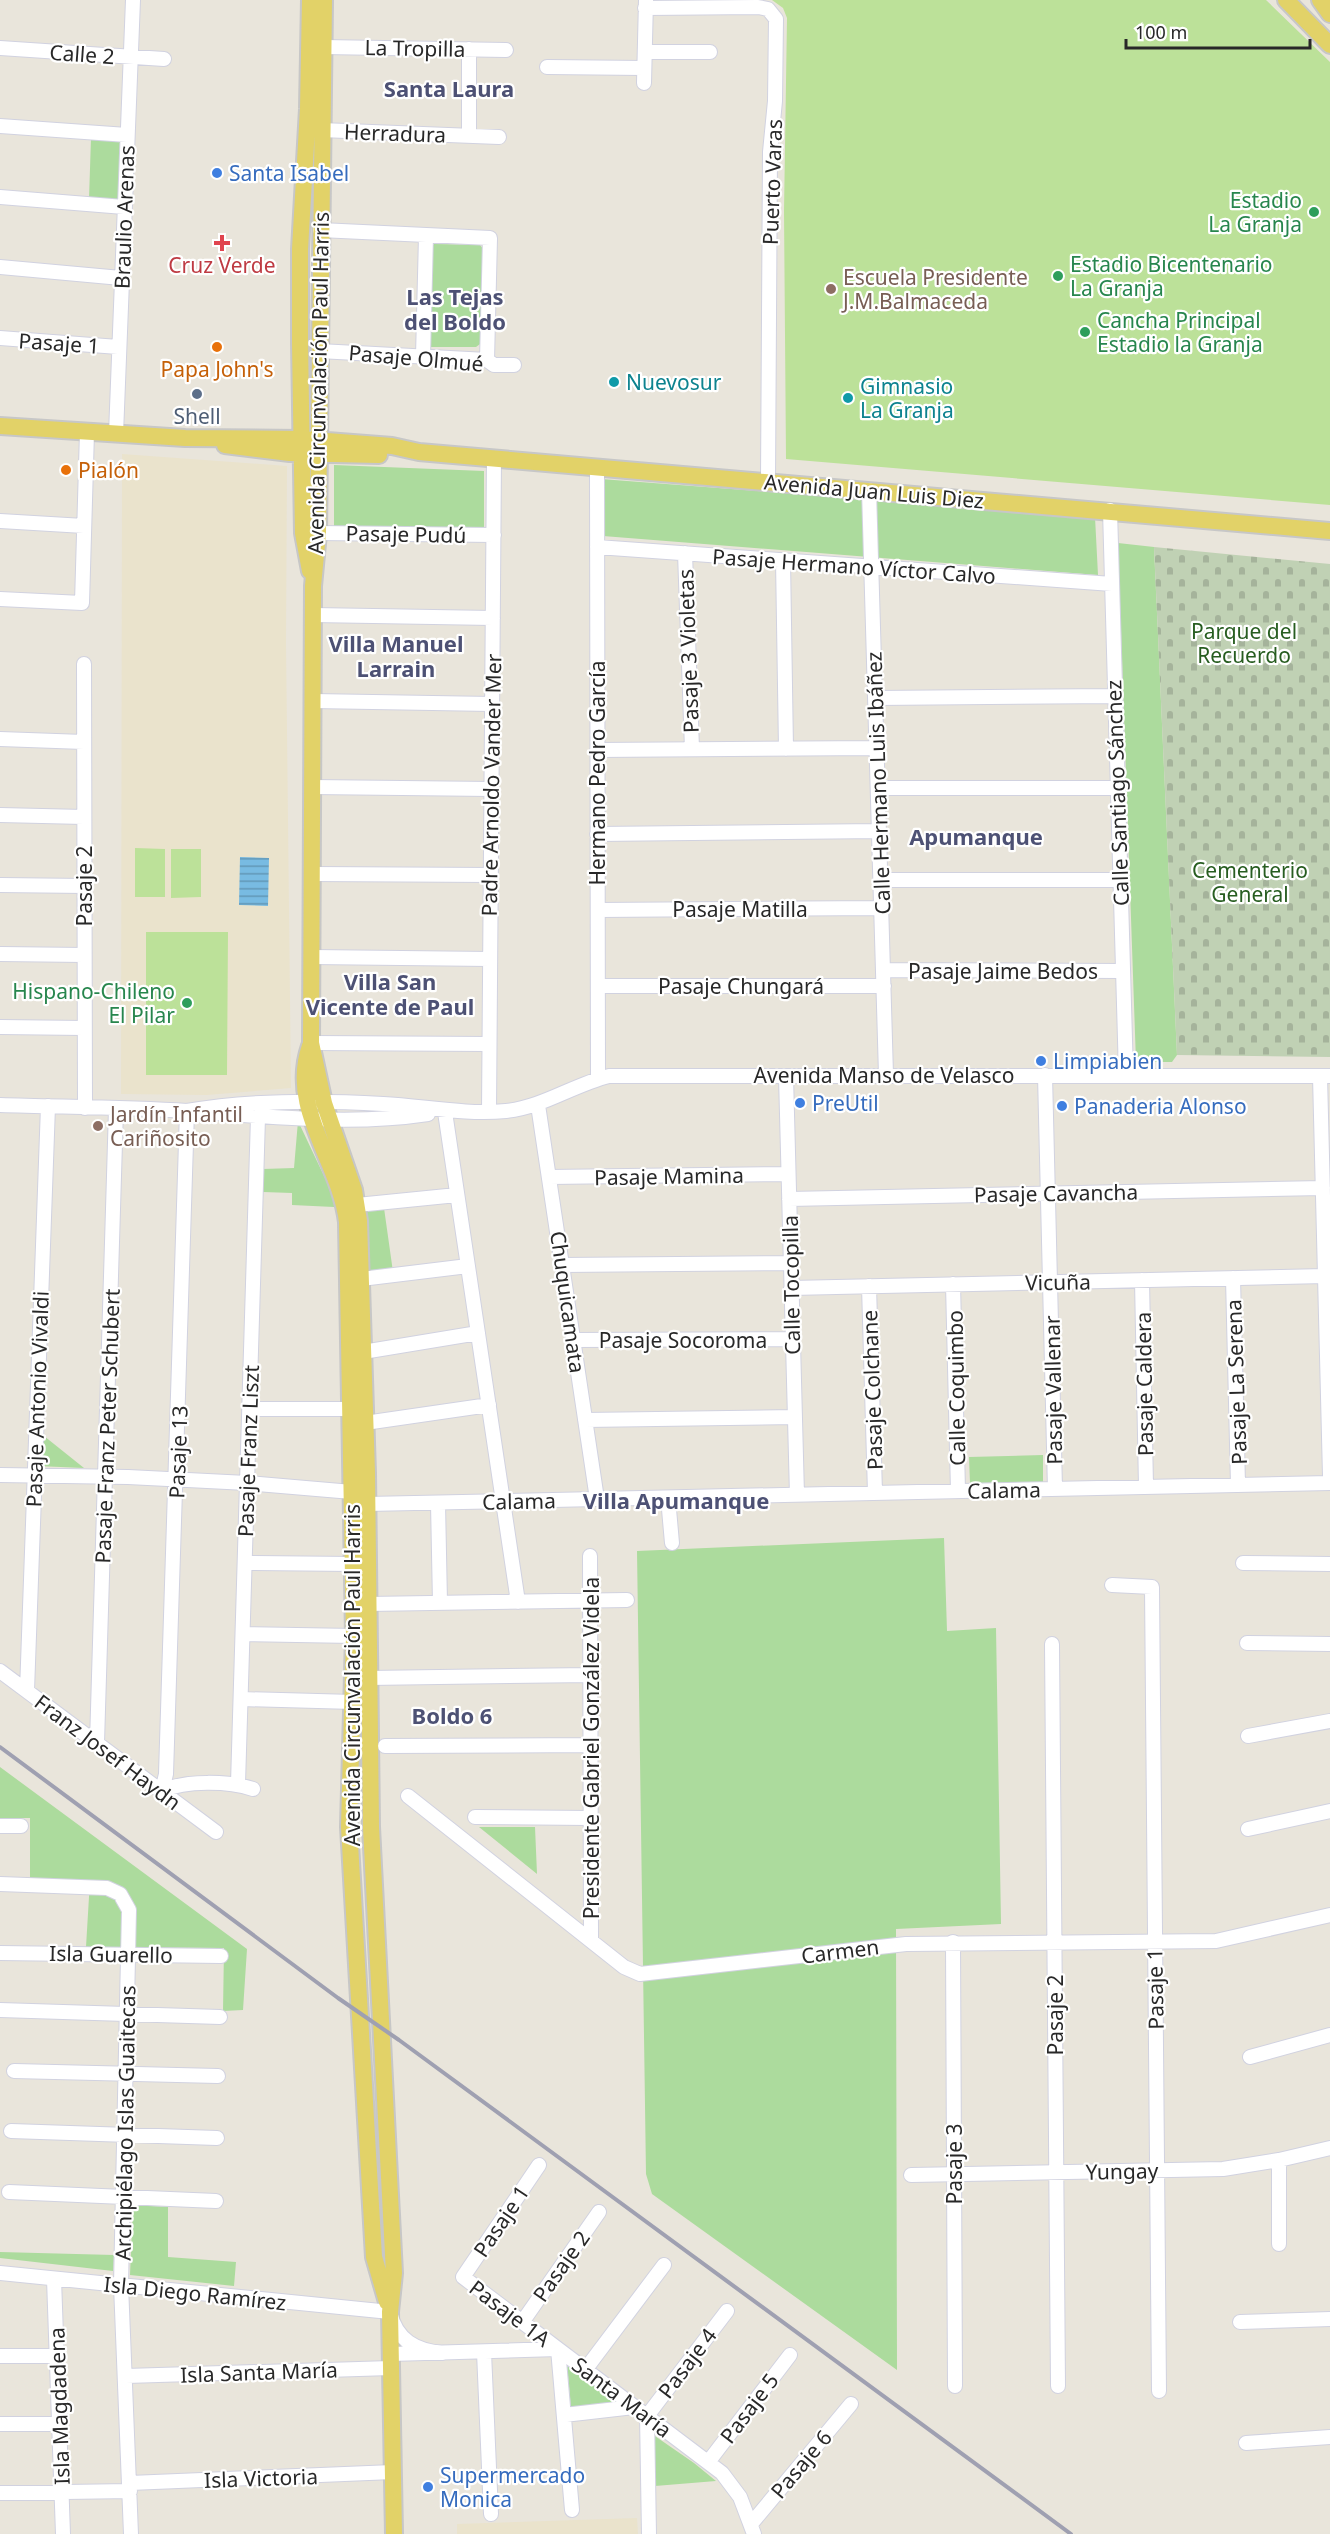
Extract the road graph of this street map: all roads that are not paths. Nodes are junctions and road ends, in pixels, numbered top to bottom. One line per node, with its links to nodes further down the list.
1 (133, 0): 15 (street, Braulio Arenas)
2 (310, 0): 40 (main road, Avenida Circunvalación Paul Harris)
3 (324, 0): 9 (main road, Avenida Circunvalación Paul Harris)
4 (1286, 0): 8 (main road)
5 (1320, 0): 7 (main road)
6 (646, 4): 13 (street); 44 (street, Puerto Varas)
7 (1330, 14)
8 (1330, 44)
9 (323, 47): 11 (street, La Tropilla); 21 (main road, Avenida Circunvalación Paul Harris)
10 (0, 48): 15 (street, Calle 2)
11 (470, 49): 12 (street, La Tropilla); 23 (street, Herradura)
12 (506, 50)
13 (645, 52): 14 (street); 18 (street)
14 (710, 52)
15 (130, 57): 16 (street, Calle 2); 22 (street, Braulio Arenas)
16 (164, 59)
17 (547, 67): 18 (street)
18 (645, 68): 19 (street)
19 (644, 83)
20 (0, 126): 22 (street)
21 (321, 130): 23 (street, Herradura); 27 (main road, Avenida Circunvalación Paul Harris)
22 (127, 135): 26 (street, Braulio Arenas)
23 (469, 136): 24 (street, Herradura)
24 (499, 137)
25 (0, 197): 26 (street)
26 (124, 207): 30 (street, Braulio Arenas)
27 (320, 230): 28 (street); 33 (main road, Avenida Circunvalación Paul Harris)
28 (426, 236): 34 (street); 35 (street)
29 (0, 267): 30 (street)
30 (121, 278): 32 (street, Braulio Arenas)
31 (0, 338): 32 (street, Pasaje 1)
32 (118, 347): 39 (street, Braulio Arenas)
33 (319, 351): 34 (street, Pasaje Olmué); 41 (main road, Avenida Circunvalación Paul Harris)
34 (423, 357): 35 (street, Pasaje Olmué)
35 (487, 360): 36 (street, Pasaje Olmué)
36 (514, 365)
37 (0, 426): 38 (main road, Avenida Juan Luis Diez)
38 (87, 432): 39 (main road, Avenida Juan Luis Diez); 48 (street)
39 (116, 434): 40 (main road, Avenida Juan Luis Diez)
40 (301, 446): 41 (main road, Avenida Juan Luis Diez); 57 (main road, Avenida Circunvalación Paul Harris)
41 (319, 447): 42 (main road, Avenida Juan Luis Diez); 50 (main road, Avenida Circunvalación Paul Harris)
42 (494, 459): 43 (main road, Avenida Juan Luis Diez); 51 (street, Padre Arnoldo Vander Mer)
43 (597, 467): 44 (main road, Avenida Juan Luis Diez); 52 (street, Hermano Pedro García)
44 (768, 482): 45 (main road, Avenida Juan Luis Diez)
45 (869, 490): 46 (main road, Avenida Juan Luis Diez); 55 (street, Calle Hermano Luis Ibáñez)
46 (1110, 510): 49 (main road, Avenida Juan Luis Diez); 56 (street, Calle Santiago Sánchez)
47 (0, 521): 48 (street)
48 (84, 526): 58 (street)
49 (1330, 531)
50 (318, 533): 51 (street, Pasaje Pudú); 57 (main road, Avenida Circunvalación Paul Harris)
51 (494, 535): 60 (street, Padre Arnoldo Vander Mer)
52 (597, 547): 53 (street, Pasaje Hermano Víctor Calvo); 71 (street, Hermano Pedro García)
53 (685, 553): 54 (street, Pasaje Hermano Víctor Calvo); 69 (street, Pasaje 3 Violetas)
54 (783, 560): 55 (street, Pasaje Hermano Víctor Calvo); 70 (street)
55 (872, 567): 56 (street, Pasaje Hermano Víctor Calvo); 63 (street, Calle Hermano Luis Ibáñez)
56 (1112, 584): 62 (street, Calle Santiago Sánchez)
57 (314, 586): 59 (main road, Avenida Circunvalación Paul Harris)
58 (0, 599)
59 (313, 615): 60 (street); 64 (main road, Avenida Circunvalación Paul Harris)
60 (493, 618): 65 (street, Padre Arnoldo Vander Mer)
61 (84, 664): 67 (street, Pasaje 2)
62 (1114, 696): 63 (street); 74 (street, Calle Santiago Sánchez)
63 (875, 698): 68 (street, Calle Hermano Luis Ibáñez)
64 (313, 701): 65 (street); 72 (main road, Avenida Circunvalación Paul Harris)
65 (492, 704): 75 (street, Padre Arnoldo Vander Mer)
66 (0, 739): 67 (street)
67 (84, 742): 77 (street, Pasaje 2)
68 (877, 748): 70 (street); 73 (street, Calle Hermano Luis Ibáñez)
69 (692, 749): 70 (street); 71 (street)
70 (786, 749)
71 (597, 750): 79 (street, Hermano Pedro García)
72 (312, 786): 75 (street); 80 (main road, Avenida Circunvalación Paul Harris)
73 (878, 788): 74 (street); 78 (street, Calle Hermano Luis Ibáñez)
74 (1117, 788): 83 (street, Calle Santiago Sánchez)
75 (491, 789): 81 (street, Padre Arnoldo Vander Mer)
76 (0, 815): 77 (street)
77 (84, 818): 85 (street, Pasaje 2)
78 (879, 831): 79 (street); 82 (street, Calle Hermano Luis Ibáñez)
79 (597, 834): 87 (street, Hermano Pedro García)
80 (312, 874): 81 (street); 90 (main road, Avenida Circunvalación Paul Harris)
81 (490, 875): 91 (street, Padre Arnoldo Vander Mer)
82 (880, 880): 83 (street); 86 (street, Calle Hermano Luis Ibáñez)
83 (1119, 880): 93 (street, Calle Santiago Sánchez)
84 (0, 885): 85 (street)
85 (85, 886): 89 (street, Pasaje 2)
86 (881, 908): 87 (street, Pasaje Matilla); 92 (street, Calle Hermano Luis Ibáñez)
87 (598, 910): 94 (street, Hermano Pedro García)
88 (0, 954): 89 (street)
89 (84, 955): 97 (street, Pasaje 2)
90 (312, 957): 91 (street); 98 (main road, Avenida Circunvalación Paul Harris)
91 (490, 959): 99 (street, Padre Arnoldo Vander Mer)
92 (883, 970): 93 (street, Pasaje Jaime Bedos); 95 (street, Calle Hermano Luis Ibáñez)
93 (1122, 971): 102 (street, Calle Santiago Sánchez)
94 (598, 986): 95 (street, Pasaje Chungará); 105 (street, Hermano Pedro García)
95 (884, 986): 100 (street, Calle Hermano Luis Ibáñez)
96 (0, 1027): 97 (street)
97 (84, 1028): 110 (street, Pasaje 2)
98 (311, 1043): 99 (street); 106 (main road, Avenida Circunvalación Paul Harris); 113 (main road, Avenida Circunvalación Paul Harris)
99 (489, 1044): 115 (street, Padre Arnoldo Vander Mer)
100 (886, 1075): 101 (street, Avenida Manso de Velasco); 103 (street, Avenida Manso de Velasco)
101 (1045, 1075): 102 (street, Avenida Manso de Velasco); 121 (street, Pasaje Vallenar)
102 (1126, 1075): 104 (street, Avenida Manso de Velasco)
103 (786, 1076): 105 (street, Avenida Manso de Velasco); 118 (street, Calle Tocopilla)
104 (1325, 1076): 120 (street)
105 (598, 1079): 108 (street, Avenida Manso de Velasco)
106 (306, 1102): 112 (street, Avenida Manso de Velasco); 113 (street, Avenida Manso de Velasco); 117 (main road, Avenida Circunvalación Paul Harris)
107 (0, 1105): 109 (street)
108 (538, 1105): 115 (street, Avenida Manso de Velasco); 119 (street, Chuquicamata)
109 (48, 1106): 110 (street); 147 (street, Pasaje Antonio Vivaldi)
110 (85, 1107): 111 (street)
111 (116, 1108): 112 (street); 148 (street, Pasaje Franz Peter Schubert)
112 (187, 1111): 116 (street, Avenida Manso de Velasco); 150 (street, Pasaje 13)
113 (326, 1111): 114 (street, Avenida Manso de Velasco); 117 (street, Avenida Manso de Velasco); 124 (main road, Avenida Circunvalación Paul Harris)
114 (445, 1112): 115 (street, Avenida Manso de Velasco); 122 (street)
115 (489, 1112)
116 (258, 1117): 117 (street, Avenida Manso de Velasco); 141 (street, Pasaje Franz Liszt)
117 (311, 1119): 142 (main road, Avenida Circunvalación Paul Harris)
118 (788, 1174): 119 (street, Pasaje Mamina); 123 (street, Calle Tocopilla)
119 (549, 1177): 126 (street, Chuquicamata)
120 (1323, 1188): 121 (street, Pasaje Cavancha); 128 (street)
121 (1048, 1194): 123 (street, Pasaje Cavancha); 132 (street, Pasaje Vallenar)
122 (458, 1195): 124 (street); 127 (street)
123 (789, 1199): 125 (street, Calle Tocopilla)
124 (357, 1205): 130 (main road, Avenida Circunvalación Paul Harris)
125 (791, 1263): 126 (street); 135 (street, Calle Tocopilla)
126 (562, 1264): 138 (street, Chuquicamata)
127 (468, 1266): 130 (street); 136 (street)
128 (1325, 1276): 129 (street, Vicuña); 149 (street)
129 (1233, 1278): 131 (street, Vicuña); 153 (street, Pasaje La Serena)
130 (361, 1279): 139 (main road, Avenida Circunvalación Paul Harris)
131 (1142, 1280): 132 (street, Vicuña); 154 (street, Pasaje Caldera)
132 (1050, 1282): 133 (street, Vicuña); 155 (street, Pasaje Vallenar)
133 (953, 1284): 134 (street, Vicuña); 156 (street, Calle Coquimbo)
134 (869, 1286): 135 (street, Vicuña); 158 (street, Pasaje Colchane)
135 (791, 1288): 137 (street, Calle Tocopilla)
136 (478, 1334): 139 (street); 140 (street)
137 (793, 1339): 138 (street, Pasaje Socoroma); 143 (street, Calle Tocopilla)
138 (573, 1340): 144 (street, Chuquicamata)
139 (363, 1352): 145 (main road, Avenida Circunvalación Paul Harris)
140 (489, 1405): 145 (street); 162 (street)
141 (250, 1409): 142 (street); 151 (street, Pasaje Franz Liszt)
142 (350, 1409): 157 (main road, Avenida Circunvalación Paul Harris)
143 (795, 1417): 144 (street); 159 (street, Calle Tocopilla)
144 (585, 1420): 161 (street, Chuquicamata)
145 (365, 1423): 164 (main road, Avenida Circunvalación Paul Harris)
146 (0, 1475): 147 (street)
147 (34, 1475): 148 (street); 185 (street, Pasaje Antonio Vivaldi)
148 (105, 1476): 150 (street); 190 (street, Pasaje Franz Peter Schubert)
149 (1330, 1476)
150 (177, 1479): 151 (street); 195 (street, Pasaje 13)
151 (247, 1482): 157 (street); 167 (street, Pasaje Franz Liszt)
152 (1330, 1483): 153 (street, Calama)
153 (1238, 1485): 154 (street, Calama)
154 (1146, 1488): 155 (street, Calama)
155 (1055, 1490): 156 (street, Calama)
156 (958, 1491): 158 (street, Calama)
157 (352, 1492): 164 (street); 169 (main road, Avenida Circunvalación Paul Harris)
158 (874, 1493): 159 (street, Calama)
159 (796, 1495): 160 (street, Calama)
160 (668, 1498): 161 (street, Calama); 165 (street)
161 (597, 1499): 162 (street, Calama)
162 (503, 1501): 163 (street, Calama); 174 (street)
163 (438, 1503): 164 (street, Calama); 175 (street)
164 (367, 1504): 176 (main road, Avenida Circunvalación Paul Harris)
165 (672, 1543)
166 (590, 1556): 173 (street, Presidente Gabriel González Videla)
167 (245, 1563): 169 (street); 177 (street, Pasaje Franz Liszt)
168 (1243, 1563): 170 (street)
169 (353, 1564): 178 (main road, Avenida Circunvalación Paul Harris)
170 (1330, 1564)
171 (1112, 1585): 209 (street, Pasaje 1)
172 (627, 1600): 173 (street)
173 (590, 1601): 174 (street); 183 (street, Presidente Gabriel González Videla)
174 (518, 1602): 175 (street)
175 (440, 1603): 176 (street)
176 (368, 1604): 184 (main road, Avenida Circunvalación Paul Harris)
177 (243, 1634): 178 (street); 186 (street, Pasaje Franz Liszt)
178 (354, 1636): 187 (main road, Avenida Circunvalación Paul Harris)
179 (1247, 1643): 181 (street)
180 (1052, 1644): 208 (street, Pasaje 2)
181 (1330, 1644)
182 (0, 1671): 185 (street, Franz Josef Haydn)
183 (590, 1675): 184 (street); 191 (street, Presidente Gabriel González Videla)
184 (368, 1678): 242 (main road, Avenida Circunvalación Paul Harris)
185 (27, 1691): 190 (street, Franz Josef Haydn)
186 (241, 1699): 187 (street); 193 (street, Pasaje Franz Liszt)
187 (354, 1702): 242 (main road, Avenida Circunvalación Paul Harris)
188 (1330, 1721): 189 (street)
189 (1248, 1736)
190 (97, 1743): 195 (street, Franz Josef Haydn)
191 (590, 1745): 192 (street); 199 (street, Presidente Gabriel González Videla)
192 (385, 1746)
193 (238, 1784): 194 (street); 195 (street)
194 (253, 1788)
195 (162, 1791): 203 (street, Franz Josef Haydn)
196 (408, 1796): 206 (street, Carmen)
197 (1330, 1811): 202 (street)
198 (475, 1817): 199 (street)
199 (590, 1818): 206 (street, Presidente Gabriel González Videla)
200 (0, 1826): 201 (street)
201 (21, 1826)
202 (1248, 1829)
203 (216, 1832)
204 (0, 1884): 211 (street, Archipiélago Islas Guaitecas)
205 (1330, 1915): 209 (street, Carmen)
206 (591, 1939): 207 (street, Carmen)
207 (953, 1942): 208 (street, Carmen); 229 (street, Pasaje 3)
208 (1054, 1943): 209 (street, Carmen); 228 (street, Pasaje 2)
209 (1155, 1943): 227 (street, Pasaje 1)
210 (0, 1953): 211 (street, Isla Guarello)
211 (129, 1955): 212 (street, Isla Guarello); 214 (street, Archipiélago Islas Guaitecas)
212 (221, 1956)
213 (0, 2010): 214 (street)
214 (127, 2015): 215 (street); 219 (street, Archipiélago Islas Guaitecas)
215 (220, 2017)
216 (1330, 2036): 217 (street)
217 (1250, 2057)
218 (14, 2071): 219 (street)
219 (126, 2073): 220 (street); 222 (street, Archipiélago Islas Guaitecas)
220 (218, 2076)
221 (11, 2131): 222 (street)
222 (125, 2135): 223 (street); 232 (street, Archipiélago Islas Guaitecas)
223 (218, 2138)
224 (1330, 2148): 225 (street, Yungay)
225 (1279, 2160): 227 (street, Yungay); 235 (street)
226 (539, 2165): 238 (street, Pasaje 1)
227 (1157, 2171): 228 (street, Yungay); 257 (street, Pasaje 1)
228 (1056, 2172): 229 (street, Yungay); 256 (street, Pasaje 2)
229 (954, 2174): 230 (street, Yungay); 255 (street, Pasaje 3)
230 (911, 2175)
231 (9, 2192): 232 (street)
232 (123, 2197): 233 (street); 240 (street, Archipiélago Islas Guaitecas)
233 (216, 2201)
234 (599, 2211): 244 (street, Pasaje 2)
235 (1279, 2244)
236 (664, 2265): 253 (street)
237 (0, 2273): 239 (street, Isla Diego Ramírez)
238 (463, 2277): 244 (street, Pasaje 1A)
239 (54, 2279): 240 (street, Isla Diego Ramírez); 251 (street, Isla Magdadena)
240 (122, 2285): 242 (street, Isla Diego Ramírez); 254 (street, Archipiélago Islas Guaitecas)
241 (727, 2311): 261 (street, Pasaje 4)
242 (390, 2312): 248 (street, Santa María); 252 (main road, Avenida Circunvalación Paul Harris)
243 (1330, 2319): 245 (street)
244 (523, 2321): 246 (street, Pasaje 1A)
245 (1240, 2322)
246 (558, 2349): 247 (street, Santa María); 253 (street, Santa María); 260 (street)
247 (484, 2352): 248 (street, Santa María); 272 (street)
248 (443, 2353): 252 (street, Santa María)
249 (790, 2355): 266 (street, Pasaje 5)
250 (0, 2356): 251 (street)
251 (57, 2356): 263 (street, Isla Magdadena)
252 (391, 2361): 254 (street, Isla Santa María); 267 (main road, Avenida Circunvalación Paul Harris)
253 (585, 2370): 259 (street, Santa María)
254 (126, 2376): 268 (street, Archipiélago Islas Guaitecas)
255 (955, 2386)
256 (1058, 2386)
257 (1159, 2391)
258 (851, 2404): 273 (street, Pasaje 6)
259 (634, 2407): 260 (street); 261 (street, Santa María)
260 (564, 2415): 271 (street)
261 (647, 2416): 266 (street, Santa María); 277 (street)
262 (0, 2424): 263 (street)
263 (59, 2424): 269 (street, Isla Magdadena)
264 (1330, 2437): 265 (street)
265 (1246, 2443)
266 (708, 2461): 273 (street, Santa María)
267 (393, 2472): 268 (street, Isla Victoria); 276 (main road, Avenida Circunvalación Paul Harris)
268 (130, 2487): 269 (street, Isla Victoria); 275 (street, Archipiélago Islas Guaitecas)
269 (62, 2492): 270 (street, Isla Victoria); 274 (street, Isla Magdadena)
270 (0, 2493)
271 (572, 2510)
272 (491, 2514)
273 (753, 2529)
274 (63, 2534)
275 (131, 2534)
276 (394, 2534)
277 (650, 2534)

